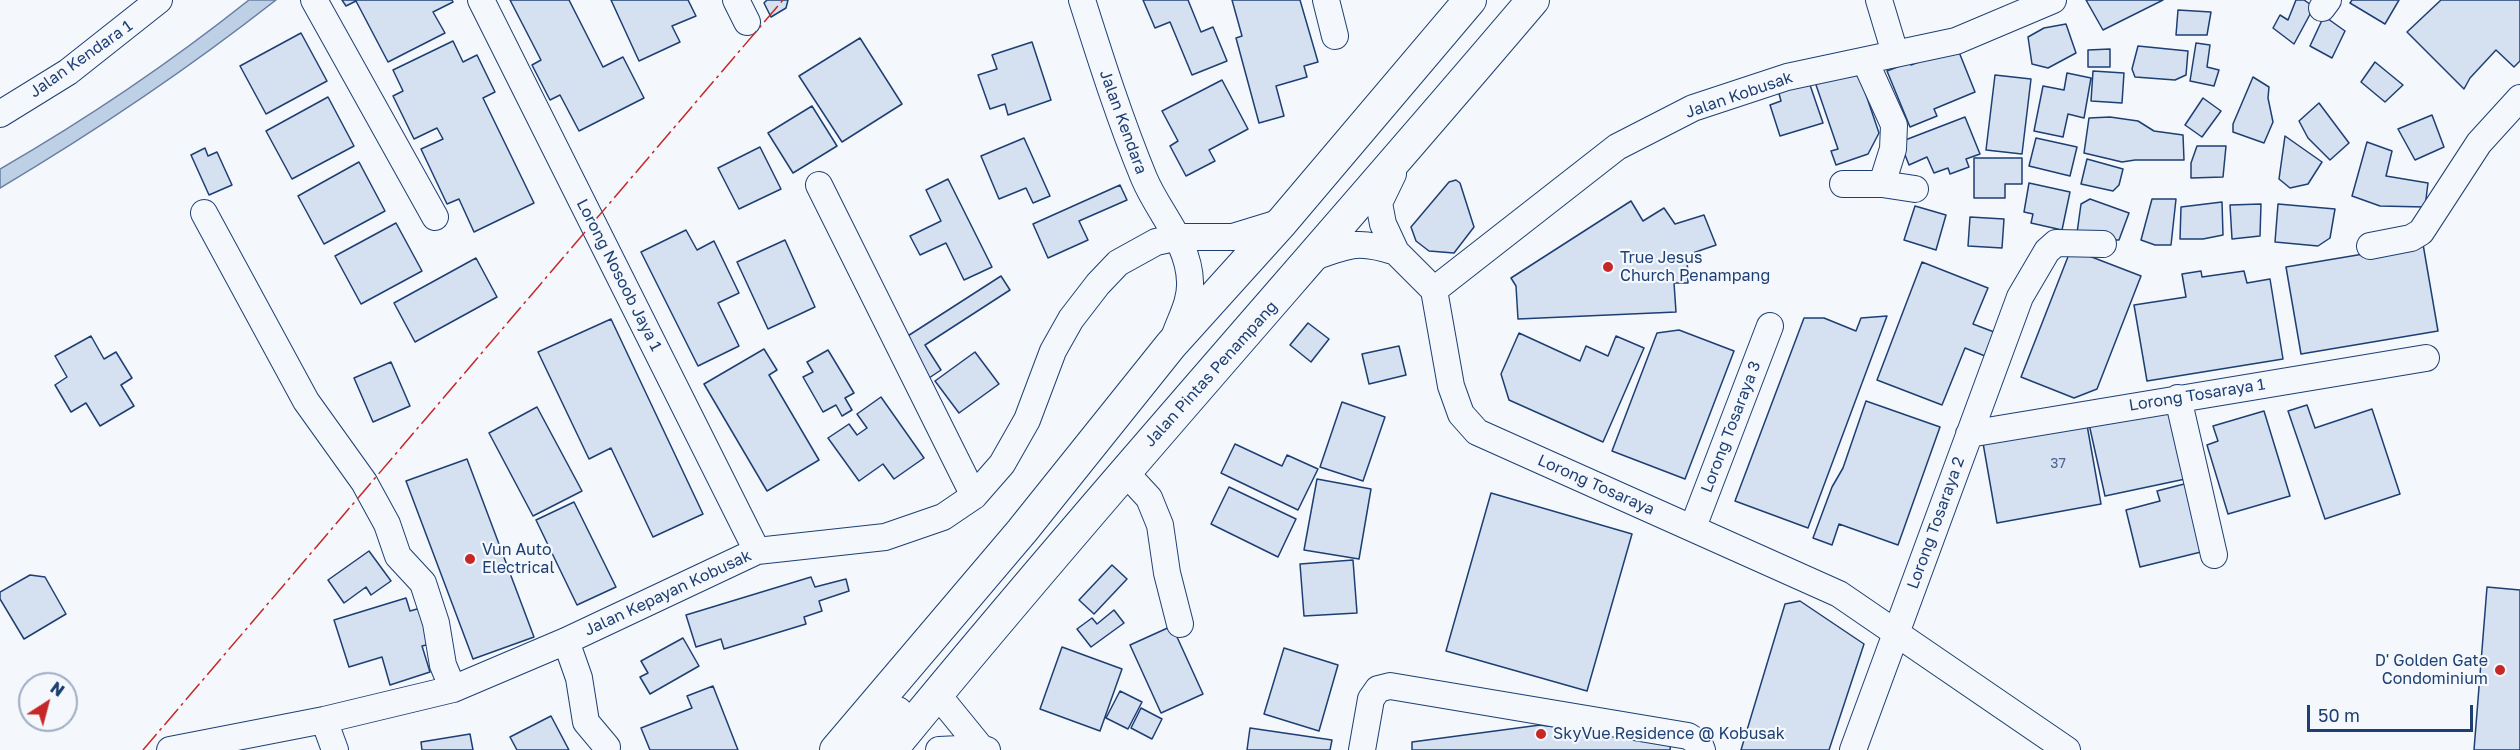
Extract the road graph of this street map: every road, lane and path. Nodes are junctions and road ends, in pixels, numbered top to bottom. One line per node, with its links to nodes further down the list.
1 (159, 0): 14 (street, Jalan Kendara 1)
2 (314, 0): 21 (street)
3 (482, 0): 37 (street, Lorong Nosoob Jaya 1)
4 (1082, 0): 23 (street, Jalan Kendara)
5 (1326, 0): 10 (street)
6 (1470, 0): 22 (main road)
7 (1533, 0): 15 (main road, Jalan Pintas Penampang)
8 (1879, 0): 11 (street)
9 (2053, 0): 11 (street, Jalan Kobusak)
10 (1335, 36)
11 (1894, 53): 12 (street, Jalan Kobusak)
12 (1865, 61): 17 (street); 28 (street, Jalan Kobusak)
13 (2520, 98): 25 (street)
14 (0, 114)
15 (1405, 152): 26 (street); 27 (main road, Jalan Pintas Penampang)
16 (1843, 184): 17 (street)
17 (1882, 184): 19 (street)
18 (819, 185): 35 (street)
19 (1915, 189)
20 (204, 213): 42 (street)
21 (435, 217)
22 (1282, 222): 23 (street, Jalan Kepayan Kobusak); 30 (main road)
23 (1179, 237): 30 (street); 35 (street, Jalan Kepayan Kobusak)
24 (2103, 244): 33 (street, Lorong Tosaraya 2)
25 (2370, 246)
26 (1396, 252): 27 (street); 28 (street)
27 (1314, 257): 34 (main road, Jalan Pintas Penampang)
28 (1434, 290): 36 (street, Lorong Tosaraya)
29 (1770, 326): 36 (street, Lorong Tosaraya 3)
30 (1171, 345): 49 (main road)
31 (2426, 358): 32 (street, Lorong Tosaraya 1)
32 (2178, 398): 33 (street, Lorong Tosaraya 1); 38 (street)
33 (1969, 434): 40 (street, Lorong Tosaraya 2)
34 (1124, 471): 39 (street); 43 (main road, Jalan Pintas Penampang)
35 (974, 496): 37 (street, Jalan Kepayan Kobusak)
36 (1693, 527): 40 (street, Lorong Tosaraya)
37 (758, 551): 41 (street, Jalan Kepayan Kobusak)
38 (2214, 555)
39 (1180, 624)
40 (1896, 632): 55 (street, Lorong Tosaraya 2); 56 (street)
41 (566, 640): 42 (street, Jalan Kepayan Kobusak); 45 (street)
42 (453, 689): 44 (street, Jalan Kepayan Kobusak)
43 (937, 694): 46 (street); 50 (main road); 51 (main road, Jalan Pintas Penampang)
44 (324, 720): 47 (street, Jalan Kepayan Kobusak); 48 (street)
45 (607, 747)
46 (984, 749): 52 (street)
47 (170, 750)
48 (335, 750)
49 (836, 750)
50 (866, 750)
51 (891, 750)
52 (939, 750)
53 (1362, 750): 54 (street)
54 (1702, 750)
55 (1853, 750)
56 (2067, 750)

